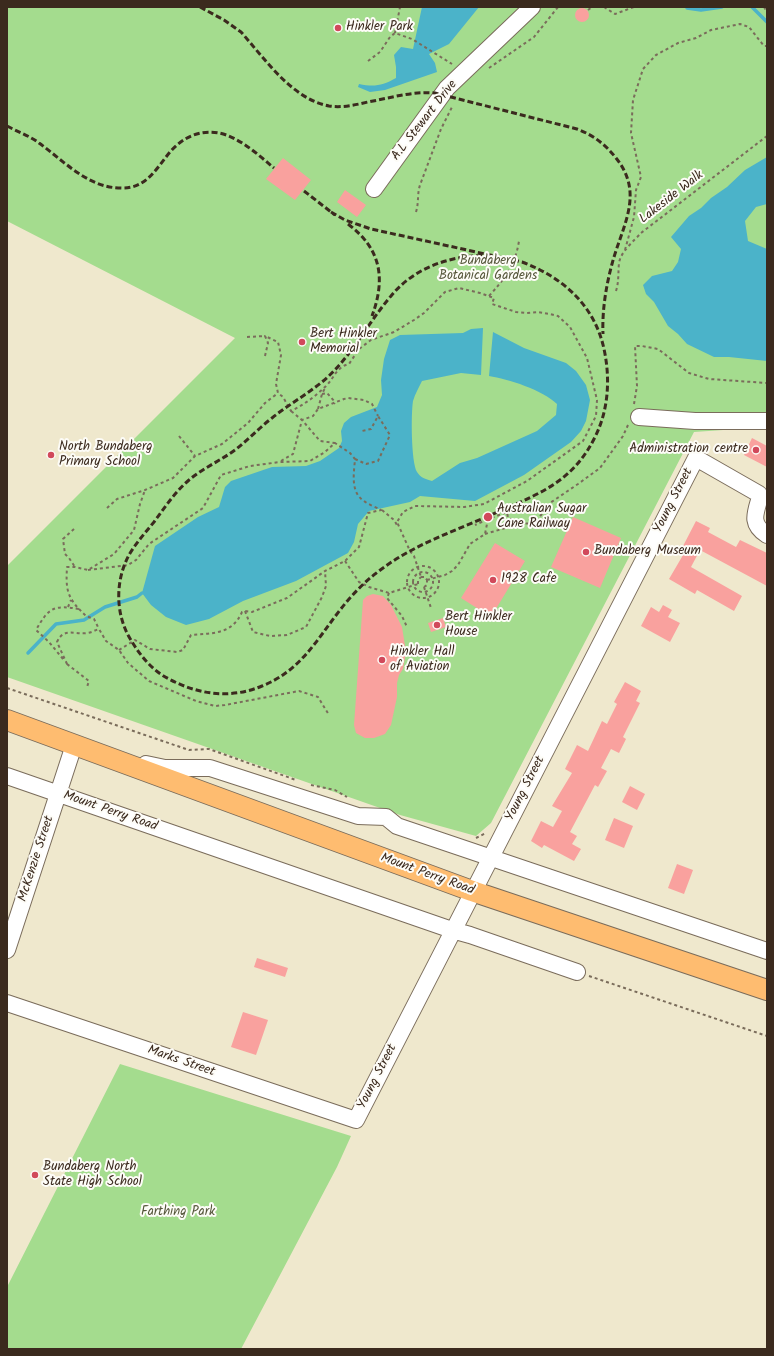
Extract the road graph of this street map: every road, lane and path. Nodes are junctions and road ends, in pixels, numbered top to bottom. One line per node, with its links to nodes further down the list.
1 (400, 7): 10 (path)
2 (532, 7): 17 (street, A.L Stewart Drive)
3 (558, 7): 14 (path)
4 (592, 7): 8 (path)
5 (604, 7): 6 (path)
6 (634, 7)
7 (764, 7): 9 (path)
8 (588, 10)
9 (767, 12)
10 (395, 33): 12 (path); 13 (path)
11 (767, 46): 20 (path)
12 (435, 52)
13 (368, 61)
14 (485, 72)
15 (453, 105): 18 (path)
16 (767, 136): 20 (path, Lakeside Walk)
17 (374, 189)
18 (416, 212)
19 (519, 241): 22 (path)
20 (625, 250): 21 (path, Lakeside Walk)
21 (616, 291)
22 (489, 296): 27 (path); 52 (path)
23 (265, 336): 24 (path); 25 (path); 28 (path)
24 (247, 337)
25 (265, 356)
26 (767, 383): 34 (path)
27 (328, 384): 29 (path); 32 (path)
28 (278, 393): 32 (path); 40 (path)
29 (322, 394): 30 (path); 31 (path)
30 (334, 404): 31 (path); 33 (path)
31 (318, 410): 35 (path)
32 (291, 411): 35 (path)
33 (378, 416): 37 (path); 41 (path)
34 (634, 416): 36 (street); 49 (path)
35 (302, 420): 39 (path); 42 (path)
36 (767, 421)
37 (362, 431)
38 (179, 436): 40 (path)
39 (335, 443): 41 (path); 42 (path)
40 (195, 456): 43 (path)
41 (355, 459): 45 (path)
42 (280, 462): 58 (path)
43 (145, 490): 44 (path); 58 (path)
44 (108, 508)
45 (382, 510): 52 (path); 55 (path)
46 (511, 511): 47 (path)
47 (507, 512): 48 (path); 49 (path)
48 (486, 520): 50 (path); 53 (path)
49 (518, 524): 53 (path)
50 (475, 525)
51 (74, 529): 56 (path)
52 (400, 531): 57 (path)
53 (485, 534): 62 (path)
54 (767, 535): 87 (street, Young Street)
55 (344, 561): 59 (path); 70 (path)
56 (75, 567): 58 (path); 72 (path)
57 (417, 567): 60 (path); 62 (path); 67 (path)
58 (88, 570)
59 (325, 571): 76 (path); 76 (path)
60 (419, 573): 61 (path); 63 (path); 66 (path)
61 (421, 577): 64 (path); 65 (path)
62 (438, 577): 63 (path); 71 (path)
63 (432, 579): 64 (path); 69 (path)
64 (427, 580): 68 (path)
65 (418, 584): 66 (path); 68 (path)
66 (413, 585): 67 (path); 69 (path)
67 (407, 587): 70 (path); 71 (path)
68 (424, 587): 69 (path)
69 (425, 592): 71 (path)
70 (389, 593): 77 (path)
71 (427, 597): 74 (path)
72 (71, 600): 73 (path); 75 (path)
73 (68, 607): 75 (path); 80 (path)
74 (431, 608)
75 (80, 609): 78 (path)
76 (245, 611): 79 (path)
77 (407, 627)
78 (100, 629): 79 (path); 80 (path)
79 (119, 650): 82 (path)
80 (67, 664): 81 (path)
81 (87, 686)
82 (329, 715)
83 (7, 720): 84 (main road, Mount Perry Road)
84 (82, 748): 86 (street, McKenzie Street); 87 (street, Mount Perry Road); 88 (main road, Mount Perry Road)
85 (7, 776): 86 (street, Mount Perry Road)
86 (59, 794): 89 (street, Mount Perry Road); 90 (street, McKenzie Street)
87 (491, 858): 88 (street, Young Street); 91 (street, Mount Perry Road)
88 (472, 891): 89 (street, Young Street); 93 (main road, Mount Perry Road)
89 (452, 930): 92 (street, Mount Perry Road); 96 (street, Young Street)
90 (7, 950)
91 (767, 951)
92 (577, 972): 95 (path)
93 (767, 990)
94 (7, 1003): 96 (street, Marks Street)
95 (767, 1036)
96 (356, 1120)

